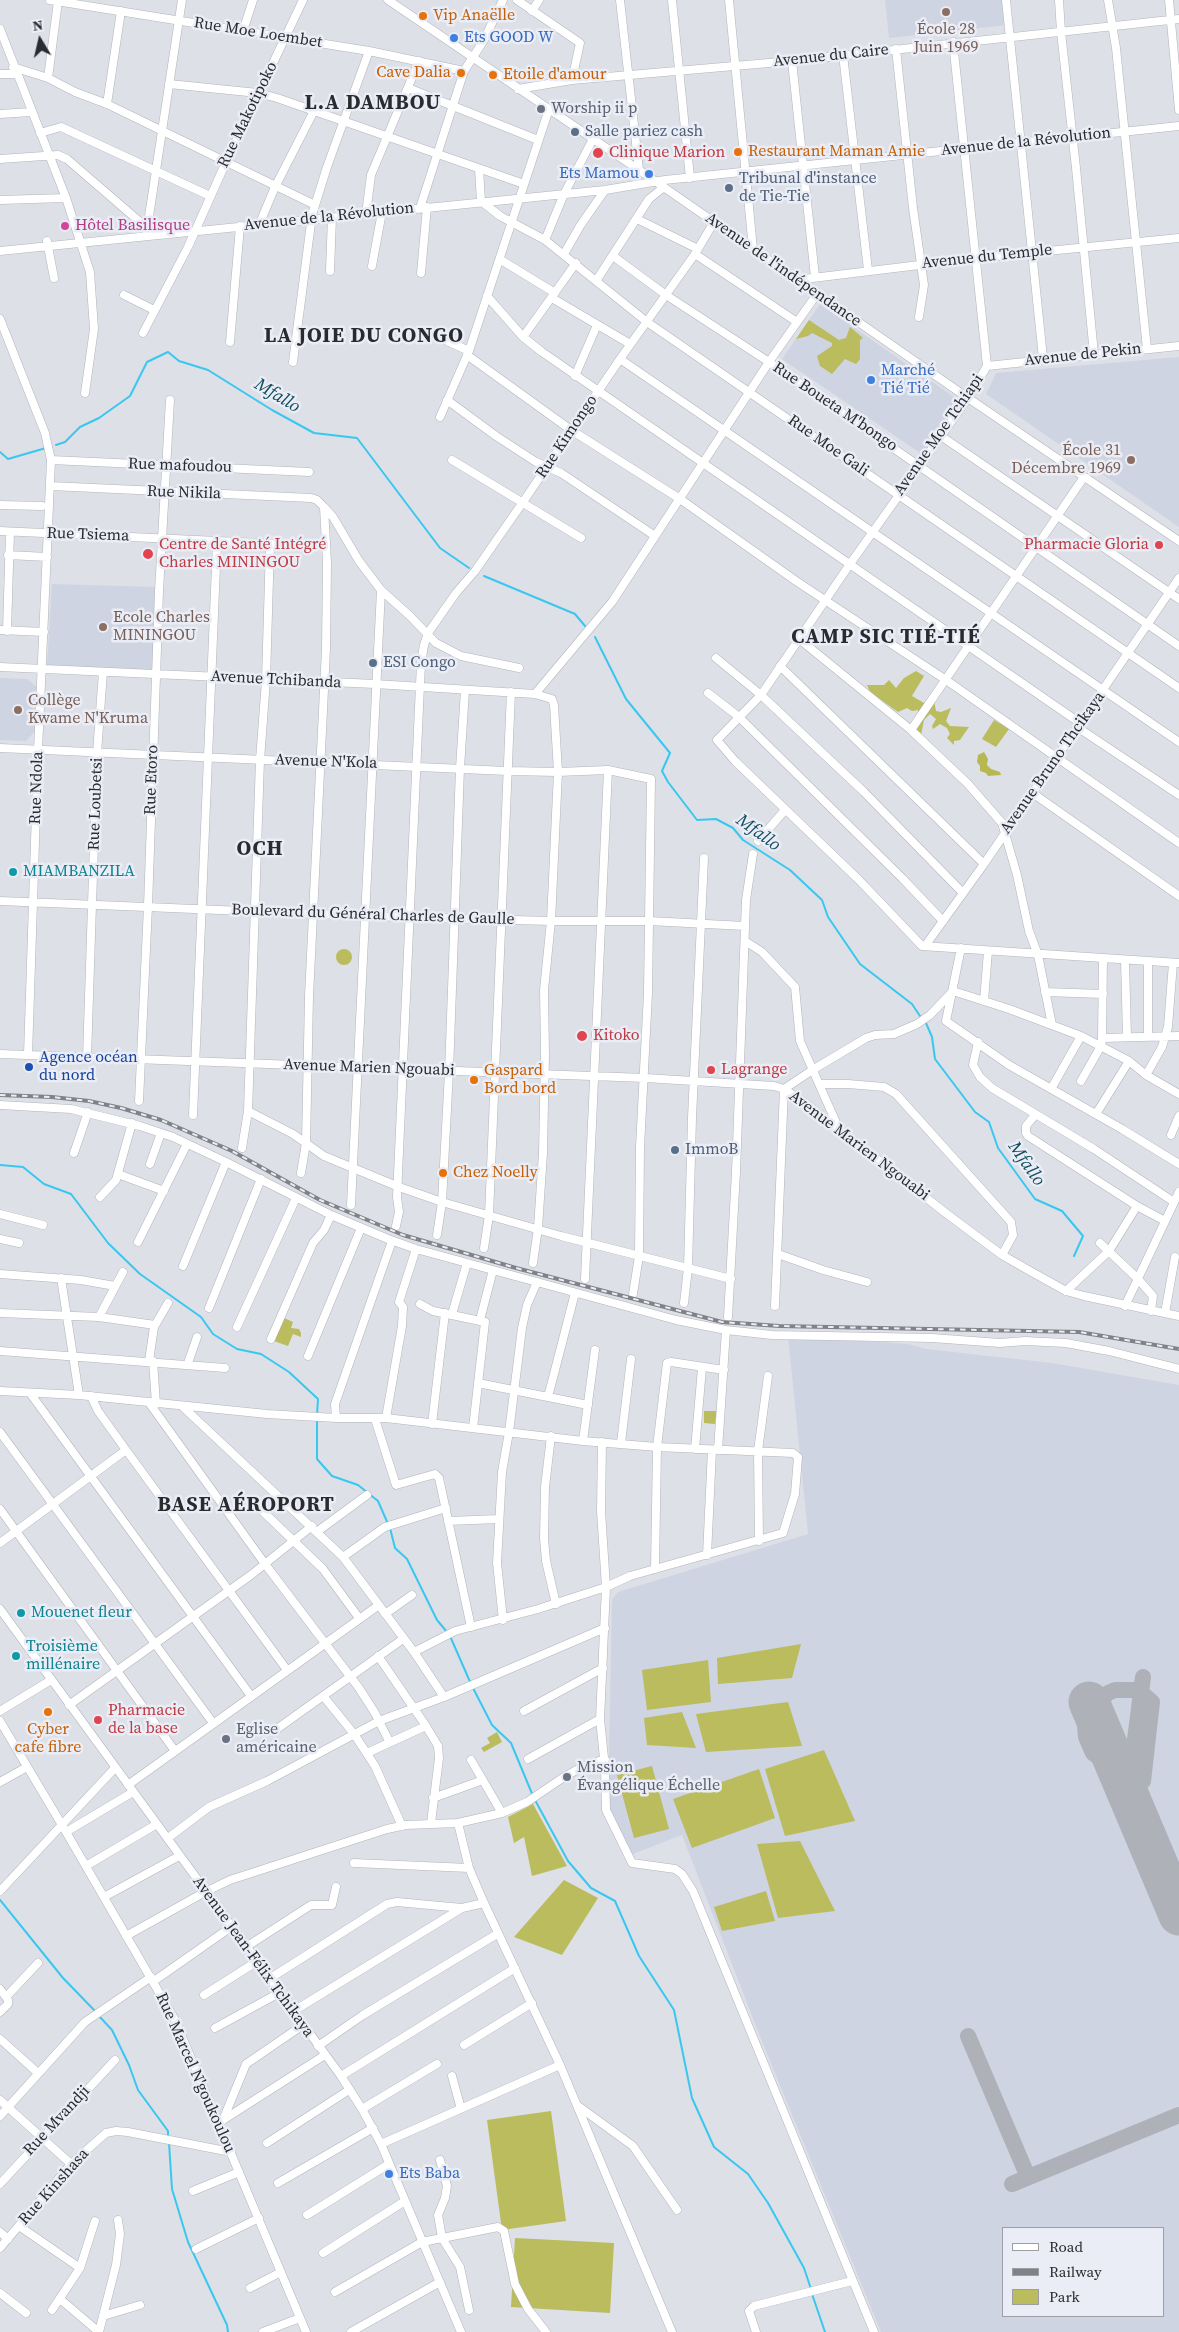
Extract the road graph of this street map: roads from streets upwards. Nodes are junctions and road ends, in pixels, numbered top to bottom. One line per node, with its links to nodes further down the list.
1 (54, 0): 17 (street, Rue Moe Loembet); 43 (street)
2 (182, 0): 23 (street)
3 (253, 0): 26 (street)
4 (303, 0): 29 (street, Rue Makotipoko)
5 (388, 0): 19 (street, Avenue de l'indépendance)
6 (405, 0): 19 (street)
7 (503, 0): 34 (street)
8 (517, 0): 21 (street)
9 (539, 0): 21 (street)
10 (620, 0): 42 (street)
11 (672, 0): 39 (street)
12 (729, 0): 37 (street)
13 (1006, 0): 28 (street)
14 (1059, 0): 27 (street)
15 (1108, 0): 24 (street)
16 (1169, 0): 22 (street)
17 (86, 3): 18 (street, Rue Moe Loembet)
18 (99, 4): 20 (street, Rue Moe Loembet)
19 (399, 8): 34 (street, Avenue de l'indépendance)
20 (121, 11): 23 (street, Rue Moe Loembet); 49 (street)
21 (532, 11): 44 (street)
22 (1175, 19): 24 (street, Avenue du Caire); 52 (street)
23 (179, 20): 26 (street, Rue Moe Loembet); 45 (street)
24 (1112, 27): 27 (street, Avenue du Caire); 59 (street)
25 (0, 29): 38 (street)
26 (243, 31): 29 (street, Rue Moe Loembet)
27 (1061, 32): 28 (street, Avenue du Caire); 62 (street)
28 (1010, 36): 30 (street, Avenue du Caire); 65 (street)
29 (286, 37): 32 (street, Rue Moe Loembet); 48 (street, Rue Makotipoko)
30 (953, 42): 31 (street, Avenue du Caire); 66 (street, Avenue Moe Tchiapi)
31 (896, 49): 33 (street, Avenue du Caire); 68 (street)
32 (369, 51): 35 (street, Rue Moe Loembet); 56 (street)
33 (842, 55): 36 (street, Avenue du Caire); 71 (street)
34 (472, 56): 40 (street); 47 (street, Avenue de l'indépendance)
35 (419, 61): 40 (street, Rue Moe Loembet); 46 (street)
36 (792, 61): 37 (street, Avenue du Caire); 73 (street)
37 (736, 65): 39 (street, Avenue du Caire); 77 (street)
38 (15, 70): 41 (street); 43 (street); 54 (street)
39 (680, 70): 42 (street, Avenue du Caire); 78 (street)
40 (464, 71): 50 (street)
41 (0, 74)
42 (628, 75): 44 (street, Avenue du Caire); 75 (street)
43 (48, 78): 49 (street)
44 (572, 80): 47 (street, Avenue du Caire)
45 (169, 84): 48 (street); 58 (street)
46 (408, 88): 50 (street); 61 (street)
47 (518, 89): 51 (street, Avenue de l'indépendance)
48 (258, 93): 53 (street); 72 (street, Rue Makotipoko)
49 (107, 104): 58 (street)
50 (453, 106): 64 (street); 67 (street)
51 (549, 109): 63 (street, Avenue de l'indépendance); 64 (street)
52 (1179, 110)
53 (314, 111): 56 (street); 81 (street)
54 (31, 112): 55 (street); 60 (street)
55 (0, 114)
56 (343, 121): 61 (street); 89 (street)
57 (1179, 126): 59 (street, Avenue de la Révolution)
58 (161, 130): 72 (street); 76 (street)
59 (1124, 132): 62 (street, Avenue de la Révolution); 105 (street)
60 (40, 133): 69 (street); 76 (street)
61 (386, 137): 67 (street); 91 (street)
62 (1072, 137): 65 (street, Avenue de la Révolution); 108 (street)
63 (593, 139): 75 (street, Avenue de l'indépendance); 83 (street)
64 (538, 140): 80 (street)
65 (1020, 143): 66 (street, Avenue de la Révolution); 112 (street)
66 (963, 149): 68 (street, Avenue de la Révolution); 115 (street, Avenue Moe Tchiapi)
67 (436, 155): 74 (street); 90 (street)
68 (908, 155): 71 (street, Avenue de la Révolution); 118 (street)
69 (49, 156): 70 (street); 86 (street); 101 (street)
70 (0, 159)
71 (854, 160): 73 (street, Avenue de la Révolution); 120 (street)
72 (226, 162): 81 (street); 84 (street, Rue Makotipoko)
73 (804, 166): 77 (street, Avenue de la Révolution); 123 (street)
74 (479, 169): 80 (street); 87 (street)
75 (639, 170): 79 (street, Avenue de l'indépendance)
76 (155, 171): 84 (street); 101 (street)
77 (747, 172): 78 (street, Avenue de la Révolution); 109 (street)
78 (690, 178): 79 (street, Avenue de la Révolution)
79 (659, 182): 82 (street, Avenue de la Révolution); 83 (street, Avenue de la Révolution); 95 (street); 96 (street, Avenue de l'indépendance)
80 (524, 184): 85 (street)
81 (275, 187): 89 (street); 97 (street)
82 (605, 190): 83 (street, Avenue de la Révolution); 113 (street)
83 (565, 191): 85 (street, Avenue de la Révolution); 104 (street)
84 (210, 196): 100 (street, Rue Makotipoko)
85 (520, 196): 87 (street, Avenue de la Révolution); 98 (street)
86 (66, 198): 88 (street); 103 (street)
87 (481, 199): 90 (street, Avenue de la Révolution); 98 (street, Rue Moe Gali)
88 (0, 200)
89 (315, 205): 93 (street)
90 (423, 206): 91 (street, Avenue de la Révolution); 92 (street, Avenue de la Révolution); 122 (street)
91 (366, 212): 92 (street, Avenue de la Révolution); 93 (street, Avenue de la Révolution); 94 (street, Avenue de la Révolution)
92 (382, 212): 119 (street)
93 (312, 217): 94 (street, Avenue de la Révolution); 97 (street, Avenue de la Révolution); 149 (street)
94 (332, 217): 121 (street)
95 (637, 219): 111 (street); 114 (street)
96 (714, 222): 109 (street, Avenue de l'indépendance); 111 (street, Rue Kimongo)
97 (259, 223): 99 (street, Avenue de la Révolution); 100 (street, Avenue de la Révolution)
98 (512, 224): 104 (street, Rue Moe Gali); 116 (street)
99 (240, 226): 100 (street, Avenue de la Révolution); 141 (street)
100 (196, 229): 101 (street, Avenue de la Révolution); 132 (street, Rue Makotipoko)
101 (146, 232): 103 (street, Avenue de la Révolution)
102 (1179, 238): 105 (street, Avenue du Temple)
103 (81, 240): 106 (street, Avenue de la Révolution); 155 (street)
104 (545, 240): 113 (street, Rue Moe Gali)
105 (1135, 242): 108 (street, Avenue du Temple); 144 (street)
106 (47, 243): 107 (street, Avenue de la Révolution); 110 (street, Avenue de la Révolution); 124 (street)
107 (0, 247)
108 (1085, 247): 112 (street, Avenue du Temple); 146 (street)
109 (753, 249): 125 (street, Avenue de l'indépendance)
110 (0, 250)
111 (696, 252): 129 (street, Rue Kimongo); 136 (street)
112 (1032, 253): 115 (street, Avenue du Temple); 147 (street)
113 (564, 254): 117 (street, Rue Moe Gali)
114 (613, 256): 126 (street); 129 (street, Rue Boueta M'bongo)
115 (977, 258): 118 (street, Avenue du Temple); 151 (street, Avenue Moe Tchiapi)
116 (501, 260): 130 (street); 131 (street)
117 (576, 263): 126 (street, Rue Moe Gali); 131 (street)
118 (921, 264): 120 (street, Avenue du Temple); 133 (street)
119 (372, 266)
120 (868, 270): 123 (street, Avenue du Temple)
121 (330, 271)
122 (421, 273)
123 (815, 277): 125 (street, Avenue du Temple)
124 (54, 278)
125 (796, 280): 127 (street, Avenue de l'indépendance)
126 (596, 281): 135 (street, Rue Moe Gali)
127 (817, 294): 136 (street); 156 (street, Avenue de l'indépendance)
128 (124, 295): 132 (street)
129 (666, 295): 135 (street, Rue Kimongo); 150 (street, Rue Boueta M'bongo)
130 (487, 296): 139 (street); 145 (street)
131 (554, 296): 137 (street); 139 (street)
132 (154, 310): 138 (street, Rue Makotipoko)
133 (919, 317)
134 (0, 319): 163 (street, Rue Ndola)
135 (647, 322): 142 (street, Rue Kimongo); 154 (street, Rue Moe Gali)
136 (797, 322): 150 (street)
137 (597, 325): 142 (street); 152 (street)
138 (143, 333)
139 (523, 337): 152 (street)
140 (447, 341): 145 (street)
141 (230, 342)
142 (630, 344): 148 (street, Rue Kimongo)
143 (1179, 346): 144 (street, Avenue de Pekin)
144 (1147, 348): 146 (street, Avenue de Pekin)
145 (468, 353): 158 (street); 160 (street)
146 (1094, 354): 147 (street, Avenue de Pekin)
147 (1043, 358): 151 (street, Avenue de Pekin)
148 (620, 359): 153 (street, Rue Kimongo); 161 (street)
149 (294, 362)
150 (769, 362): 154 (street); 167 (street, Rue Boueta M'bongo)
151 (987, 366): 156 (street, Avenue Moe Tchiapi)
152 (575, 376): 153 (street)
153 (598, 391): 160 (street, Rue Kimongo); 165 (street)
154 (750, 392): 161 (street); 173 (street, Rue Moe Gali)
155 (85, 393)
156 (968, 398): 162 (street, Avenue Moe Tchiapi); 170 (street, Avenue de l'indépendance)
157 (170, 400): 166 (street, Rue Etoro)
158 (447, 400): 159 (street); 168 (street)
159 (440, 417)
160 (571, 430): 168 (street, Rue Kimongo); 174 (street)
161 (724, 430): 165 (street); 182 (street)
162 (941, 436): 167 (street, Avenue Moe Tchiapi); 179 (street)
163 (52, 460): 166 (street, Rue mafoudou); 171 (street, Rue Ndola)
164 (452, 460): 175 (street)
165 (703, 464): 174 (street); 194 (street)
166 (165, 466): 169 (street, Rue mafoudou); 172 (street, Rue Etoro)
167 (920, 466): 173 (street, Avenue Moe Tchiapi); 191 (street, Rue Boueta M'bongo)
168 (547, 468): 175 (street, Rue Kimongo); 184 (street)
169 (309, 472)
170 (1084, 477): 179 (street); 187 (street, Avenue de l'indépendance)
171 (50, 486): 172 (street, Rue Nikila); 183 (street, Rue Ndola)
172 (165, 492): 178 (street, Rue Nikila); 185 (street, Rue Etoro)
173 (898, 494): 182 (street, Avenue Moe Tchiapi); 196 (street, Rue Moe Gali)
174 (680, 498): 184 (street); 200 (street)
175 (523, 502): 186 (street); 206 (street, Rue Kimongo)
176 (0, 505): 177 (street)
177 (42, 506)
178 (324, 508): 190 (street); 198 (street)
179 (1058, 515): 191 (street); 199 (street)
180 (0, 531): 181 (street, Rue Tsiema)
181 (10, 532): 183 (street, Rue Tsiema); 192 (street)
182 (874, 532): 194 (street, Avenue Moe Tchiapi); 202 (street)
183 (49, 534): 185 (street, Rue Tsiema); 193 (street, Rue Ndola)
184 (655, 536): 229 (street)
185 (162, 538): 188 (street, Rue Tsiema); 217 (street, Rue Etoro)
186 (581, 538)
187 (1179, 541)
188 (217, 542): 189 (street, Rue Tsiema); 218 (street)
189 (270, 545): 190 (street, Rue Tsiema); 219 (street)
190 (326, 546): 221 (street)
191 (1036, 546): 196 (street); 203 (street, Rue Boueta M'bongo)
192 (8, 556): 193 (street); 195 (street)
193 (47, 558): 205 (street, Rue Ndola)
194 (850, 564): 200 (street, Avenue Moe Tchiapi); 208 (street)
195 (4, 567): 204 (street)
196 (1017, 576): 202 (street); 210 (street, Rue Moe Gali)
197 (1179, 578): 199 (street, Avenue Bruno Thcikaya)
198 (381, 590): 206 (street); 222 (street)
199 (1169, 593): 201 (street); 203 (street, Avenue Bruno Thcikaya)
200 (826, 600): 207 (street, Avenue Moe Tchiapi); 220 (street)
201 (1179, 600)
202 (991, 613): 208 (street); 226 (street)
203 (1147, 624): 209 (street, Rue Boueta M'bongo); 210 (street, Avenue Bruno Thcikaya)
204 (3, 630): 205 (street)
205 (44, 632): 215 (street, Rue Ndola)
206 (428, 633): 214 (street); 223 (street, Rue Kimongo)
207 (799, 639): 212 (street, Avenue Moe Tchiapi); 233 (street)
208 (968, 646): 220 (street); 232 (street)
209 (1179, 646)
210 (1128, 653): 224 (street, Rue Moe Gali); 226 (street, Avenue Bruno Thcikaya)
211 (716, 658): 230 (street)
212 (780, 666): 230 (street, Avenue Moe Tchiapi); 257 (street)
213 (0, 668): 215 (street, Avenue Tchibanda)
214 (519, 668)
215 (42, 669): 216 (street, Avenue Tchibanda); 236 (street, Rue Ndola)
216 (103, 672): 217 (street, Avenue Tchibanda); 237 (street, Rue Loubetsi)
217 (155, 674): 218 (street, Avenue Tchibanda); 238 (street, Rue Etoro)
218 (210, 677): 219 (street, Avenue Tchibanda); 239 (street)
219 (266, 680): 221 (street, Avenue Tchibanda); 241 (street)
220 (946, 680): 233 (street); 240 (street)
221 (324, 682): 222 (street, Avenue Tchibanda); 242 (street)
222 (376, 684): 223 (street, Avenue Tchibanda); 243 (street)
223 (420, 688): 225 (street, Avenue Tchibanda); 244 (street, Rue Kimongo)
224 (1179, 688)
225 (465, 690): 227 (street, Avenue Tchibanda); 245 (street)
226 (1104, 690): 232 (street, Avenue Bruno Thcikaya); 234 (street)
227 (510, 692): 229 (street, Avenue Tchibanda); 247 (street)
228 (708, 693): 231 (street)
229 (535, 694): 248 (street, Avenue Tchibanda)
230 (760, 695): 231 (street, Avenue Moe Tchiapi); 258 (street)
231 (738, 717): 251 (street, Avenue Moe Tchiapi); 274 (street)
232 (1078, 725): 240 (street, Avenue Bruno Thcikaya); 250 (street)
233 (911, 730): 252 (street)
234 (1179, 742)
235 (0, 748): 236 (street, Avenue N'Kola)
236 (38, 750): 237 (street, Avenue N'Kola); 261 (street, Rue Ndola)
237 (97, 753): 238 (street, Avenue N'Kola); 262 (street, Rue Loubetsi)
238 (154, 755): 239 (street, Avenue N'Kola); 263 (street, Rue Etoro)
239 (208, 758): 241 (street, Avenue N'Kola); 264 (street)
240 (1056, 758): 249 (street, Avenue Bruno Thcikaya); 254 (street)
241 (260, 760): 242 (street, Avenue N'Kola); 265 (street)
242 (321, 761): 243 (street, Avenue N'Kola); 266 (street)
243 (372, 764): 244 (street, Avenue N'Kola); 267 (street)
244 (417, 765): 245 (street, Avenue N'Kola); 268 (street, Rue Kimongo)
245 (460, 768): 247 (street, Avenue N'Kola); 269 (street)
246 (608, 770): 248 (street, Avenue N'Kola); 272 (street); 273 (street, Avenue N'Kola)
247 (506, 771): 248 (street, Avenue N'Kola); 270 (street)
248 (558, 772): 271 (street)
249 (1032, 792): 252 (street, Avenue Bruno Thcikaya); 259 (street)
250 (1179, 795)
251 (785, 810): 253 (street); 278 (street)
252 (1006, 831): 257 (street, Avenue Bruno Thcikaya); 281 (street)
253 (758, 842)
254 (1179, 843)
255 (752, 854): 276 (street)
256 (704, 858): 275 (street)
257 (984, 864): 258 (street, Avenue Bruno Thcikaya)
258 (963, 893): 274 (street, Avenue Bruno Thcikaya)
259 (1179, 896)
260 (0, 901): 261 (street, Boulevard du Général Charles de Gaulle)
261 (32, 902): 262 (street, Boulevard du Général Charles de Gaulle); 299 (street, Rue Ndola)
262 (93, 904): 263 (street, Boulevard du Général Charles de Gaulle); 300 (street, Rue Loubetsi)
263 (148, 906): 264 (street, Boulevard du Général Charles de Gaulle); 301 (street, Rue Etoro)
264 (202, 908): 265 (street, Boulevard du Général Charles de Gaulle); 302 (street)
265 (255, 911): 266 (street, Boulevard du Général Charles de Gaulle); 304 (street)
266 (314, 913): 267 (street, Boulevard du Général Charles de Gaulle); 305 (street)
267 (366, 916): 268 (street, Boulevard du Général Charles de Gaulle); 306 (street)
268 (410, 916): 269 (street, Boulevard du Général Charles de Gaulle); 308 (street, Rue Kimongo)
269 (455, 918): 270 (street, Boulevard du Général Charles de Gaulle); 309 (street)
270 (500, 920): 271 (street, Boulevard du Général Charles de Gaulle); 310 (street)
271 (551, 921): 272 (street, Boulevard du Général Charles de Gaulle); 311 (street)
272 (600, 921): 273 (street, Boulevard du Général Charles de Gaulle); 313 (street)
273 (649, 921): 275 (street, Boulevard du Général Charles de Gaulle); 314 (street)
274 (943, 921): 278 (street, Avenue Bruno Thcikaya)
275 (702, 924): 276 (street, Boulevard du Général Charles de Gaulle); 315 (street)
276 (746, 926): 277 (street)
277 (745, 940): 307 (street); 317 (street)
278 (924, 946): 279 (street)
279 (961, 948): 280 (street); 286 (street)
280 (988, 951): 281 (street); 289 (street)
281 (1038, 955): 282 (street); 287 (street)
282 (1103, 959): 283 (street); 288 (street)
283 (1125, 960): 284 (street); 294 (street)
284 (1148, 961): 285 (street); 295 (street)
285 (1176, 963): 292 (street)
286 (953, 991): 289 (street); 296 (street); 307 (street)
287 (1045, 992): 288 (street); 290 (street)
288 (1103, 994): 297 (street)
289 (984, 1001): 290 (street)
290 (1052, 1025): 291 (street)
291 (1081, 1036): 297 (street); 320 (street)
292 (1165, 1036): 293 (street); 295 (street); 312 (street)
293 (1179, 1036)
294 (1127, 1037): 295 (street); 297 (street)
295 (1148, 1037)
296 (978, 1042): 320 (street); 328 (street)
297 (1102, 1042): 303 (street); 316 (street)
298 (0, 1054): 299 (street, Avenue Marien Ngouabi)
299 (28, 1056): 300 (street, Avenue Marien Ngouabi)
300 (87, 1057): 301 (street, Avenue Marien Ngouabi)
301 (141, 1058): 302 (street, Avenue Marien Ngouabi); 322 (street, Rue Etoro)
302 (194, 1060): 304 (street, Avenue Marien Ngouabi); 327 (street)
303 (1128, 1061): 312 (street); 326 (street)
304 (249, 1063): 305 (street, Avenue Marien Ngouabi); 324 (street)
305 (307, 1066): 306 (street, Avenue Marien Ngouabi); 334 (street)
306 (358, 1068): 308 (street, Avenue Marien Ngouabi); 341 (street)
307 (814, 1069): 318 (street); 319 (street)
308 (404, 1070): 309 (street, Avenue Marien Ngouabi); 345 (street, Rue Kimongo)
309 (449, 1072): 310 (street, Avenue Marien Ngouabi); 350 (street)
310 (496, 1073): 311 (street, Avenue Marien Ngouabi); 356 (street)
311 (545, 1075): 313 (street, Avenue Marien Ngouabi); 361 (street)
312 (1146, 1075): 321 (street)
313 (593, 1077): 314 (street, Avenue Marien Ngouabi); 366 (street)
314 (644, 1078): 315 (street, Avenue Marien Ngouabi); 374 (street)
315 (695, 1081): 317 (street, Avenue Marien Ngouabi); 379 (street)
316 (1081, 1081)
317 (738, 1083): 319 (street, Avenue Marien Ngouabi); 386 (street)
318 (820, 1084): 331 (street); 373 (street)
319 (784, 1089): 331 (street, Avenue Marien Ngouabi); 372 (street)
320 (1051, 1089): 326 (street)
321 (1179, 1094)
322 (139, 1101)
323 (0, 1104): 325 (street)
324 (248, 1111): 334 (street); 336 (street)
325 (88, 1112): 330 (street); 337 (street)
326 (1096, 1114): 340 (street)
327 (192, 1115)
328 (1035, 1115): 351 (street); 353 (street)
329 (1179, 1116): 333 (street)
330 (132, 1123): 332 (street); 343 (street)
331 (839, 1129): 373 (street, Avenue Marien Ngouabi)
332 (161, 1133): 335 (street); 339 (street)
333 (1171, 1135)
334 (306, 1143): 341 (street); 342 (street)
335 (186, 1144): 338 (street); 346 (street)
336 (242, 1148)
337 (74, 1153)
338 (226, 1162): 344 (street); 378 (street)
339 (150, 1164)
340 (1179, 1164)
341 (354, 1167): 345 (street); 352 (street)
342 (301, 1172)
343 (118, 1174): 346 (street); 348 (street)
344 (261, 1179): 349 (street); 398 (street)
345 (399, 1187): 350 (street); 359 (street, Rue Kimongo)
346 (164, 1191): 365 (street)
347 (1179, 1192): 351 (street)
348 (100, 1197)
349 (296, 1198): 355 (street); 409 (street)
350 (442, 1202): 356 (street); 362 (street)
351 (1174, 1202): 357 (street)
352 (351, 1206)
353 (1137, 1206): 357 (street); 371 (street)
354 (0, 1214): 358 (street)
355 (331, 1215): 360 (street); 412 (street)
356 (489, 1215): 361 (street); 369 (street)
357 (1165, 1221): 384 (street)
358 (43, 1225)
359 (396, 1226)
360 (361, 1228): 364 (street); 416 (street)
361 (538, 1228): 366 (street); 377 (street)
362 (438, 1235)
363 (0, 1239): 367 (street)
364 (392, 1241): 370 (street); 435 (street)
365 (138, 1242)
366 (587, 1242): 374 (street); 385 (street)
367 (19, 1243)
368 (1100, 1243): 371 (street)
369 (484, 1248)
370 (416, 1249): 376 (street); 436 (street)
371 (1108, 1251): 384 (street); 390 (street)
372 (778, 1254): 388 (street); 396 (street)
373 (1002, 1255): 390 (street, Avenue Marien Ngouabi)
374 (639, 1256): 379 (street); 392 (street)
375 (1175, 1257): 401 (street)
376 (467, 1263): 380 (street); 402 (street)
377 (533, 1263)
378 (183, 1266)
379 (688, 1268): 386 (street); 394 (street)
380 (493, 1270): 387 (street); 407 (street)
381 (123, 1272): 389 (street)
382 (0, 1274): 383 (street)
383 (61, 1278): 389 (street); 403 (street)
384 (1138, 1278): 397 (street); 399 (street)
385 (584, 1279)
386 (731, 1279): 404 (street)
387 (536, 1282): 391 (street); 426 (street)
388 (867, 1282)
389 (114, 1286): 406 (street)
390 (1066, 1291): 397 (street, Avenue Marien Ngouabi)
391 (575, 1293): 410 (street); 431 (street)
392 (632, 1294)
393 (168, 1303): 408 (street)
394 (684, 1303)
395 (420, 1304): 402 (street)
396 (775, 1306)
397 (1125, 1306): 399 (street, Avenue Marien Ngouabi)
398 (209, 1308)
399 (1150, 1311): 401 (street, Avenue Marien Ngouabi)
400 (0, 1313): 403 (street)
401 (1165, 1313): 405 (street, Avenue Marien Ngouabi)
402 (448, 1314): 407 (street); 438 (street)
403 (67, 1316): 406 (street); 415 (street)
404 (728, 1316)
405 (1179, 1316)
406 (100, 1317): 408 (street)
407 (480, 1320): 425 (street)
408 (155, 1325): 418 (street)
409 (238, 1327)
410 (726, 1330): 422 (street); 423 (street)
411 (197, 1337): 419 (street)
412 (271, 1339)
413 (595, 1350): 433 (street)
414 (0, 1351): 415 (street)
415 (73, 1355): 418 (street); 429 (street)
416 (308, 1356)
417 (631, 1359): 445 (street)
418 (151, 1361): 419 (street); 432 (street)
419 (188, 1364): 420 (street)
420 (225, 1368)
421 (702, 1368): 423 (street); 446 (street); 447 (street)
422 (1179, 1369)
423 (724, 1370): 449 (street)
424 (768, 1376): 450 (street)
425 (478, 1383): 426 (street); 439 (street)
426 (514, 1389): 431 (street); 441 (street)
427 (0, 1391): 428 (street)
428 (30, 1393): 429 (street); 451 (street)
429 (79, 1395): 430 (street)
430 (91, 1396): 432 (street); 448 (street)
431 (548, 1397): 433 (street)
432 (153, 1404): 434 (street); 466 (street)
433 (588, 1405): 443 (street)
434 (182, 1406): 435 (street); 459 (street)
435 (336, 1418): 437 (street)
436 (386, 1418): 437 (street); 438 (street)
437 (375, 1419): 455 (street)
438 (432, 1424): 439 (street)
439 (473, 1428): 441 (street)
440 (0, 1432): 453 (street)
441 (509, 1432): 442 (street); 457 (street)
442 (551, 1436): 443 (street); 471 (street)
443 (583, 1440): 444 (street)
444 (602, 1442): 445 (street); 468 (street)
445 (621, 1444): 446 (street)
446 (657, 1447): 447 (street); 467 (street)
447 (695, 1449): 449 (street)
448 (126, 1450): 451 (street); 469 (street)
449 (715, 1450): 450 (street); 464 (street)
450 (758, 1451): 462 (street); 462 (street)
451 (90, 1476): 453 (street); 475 (street)
452 (366, 1495): 459 (street)
453 (54, 1503): 460 (street); 481 (street)
454 (254, 1503): 461 (street)
455 (446, 1508): 458 (street); 465 (street)
456 (0, 1509): 460 (street)
457 (499, 1518): 458 (street); 477 (street)
458 (448, 1521): 478 (street)
459 (315, 1529): 461 (street); 465 (street)
460 (17, 1531): 463 (street); 486 (street)
461 (294, 1541): 466 (street); 476 (street)
462 (759, 1541): 464 (street)
463 (0, 1543)
464 (707, 1555): 467 (street)
465 (344, 1557): 472 (street)
466 (265, 1564): 469 (street); 482 (street)
467 (655, 1569): 468 (street)
468 (606, 1587): 471 (street); 479 (street)
469 (227, 1590): 475 (street); 487 (street)
470 (412, 1595): 474 (street)
471 (556, 1604): 477 (street)
472 (378, 1605): 474 (street); 476 (street)
473 (0, 1609): 489 (street, Avenue Jean-Félix Tchikaya)
474 (385, 1614): 480 (street)
475 (192, 1615): 481 (street); 490 (street)
476 (359, 1618): 482 (street)
477 (504, 1620): 478 (street)
478 (471, 1627): 483 (street)
479 (605, 1628): 485 (street); 492 (street)
480 (404, 1638): 483 (street); 484 (street)
481 (155, 1642): 486 (street); 499 (street)
482 (324, 1644): 487 (street); 488 (street)
483 (414, 1652): 492 (street)
484 (378, 1656): 488 (street); 494 (street)
485 (603, 1668): 496 (street); 497 (street)
486 (116, 1670): 493 (street); 505 (street)
487 (288, 1670): 490 (street)
488 (349, 1678): 491 (street); 498 (street)
489 (51, 1680): 493 (street, Avenue Jean-Félix Tchikaya); 495 (street)
490 (251, 1696): 499 (street)
491 (324, 1697): 502 (street); 503 (street)
492 (444, 1697): 494 (street)
493 (69, 1705): 511 (street, Avenue Jean-Félix Tchikaya)
494 (414, 1706): 498 (street); 501 (street)
495 (0, 1711)
496 (524, 1711)
497 (600, 1719): 507 (street); 508 (street)
498 (379, 1721): 503 (street); 504 (street)
499 (213, 1723): 505 (street)
500 (1, 1724): 510 (street, Rue Marcel N'goukoulou)
501 (426, 1726): 504 (street); 516 (street)
502 (274, 1731)
503 (354, 1734): 506 (street); 523 (street)
504 (389, 1742): 506 (street)
505 (175, 1751): 514 (street)
506 (367, 1753): 521 (street)
507 (528, 1758)
508 (605, 1759): 517 (street); 598 (street)
509 (471, 1760): 512 (street)
510 (27, 1767): 513 (street); 522 (street, Rue Marcel N'goukoulou)
511 (115, 1768): 514 (street, Avenue Jean-Félix Tchikaya); 522 (street)
512 (483, 1780): 516 (street); 517 (street)
513 (0, 1782)
514 (128, 1785): 515 (street, Avenue Jean-Félix Tchikaya)
515 (133, 1792): 520 (street, Avenue Jean-Félix Tchikaya); 522 (street)
516 (433, 1798): 518 (street)
517 (502, 1812): 519 (street)
518 (431, 1823): 519 (street); 521 (street)
519 (458, 1823): 527 (street)
520 (157, 1824): 523 (street, Avenue Jean-Félix Tchikaya); 526 (street)
521 (402, 1826): 530 (street)
522 (64, 1828): 526 (street, Rue Marcel N'goukoulou); 529 (street)
523 (168, 1838): 524 (street, Avenue Jean-Félix Tchikaya)
524 (179, 1856): 530 (street, Avenue Jean-Félix Tchikaya); 531 (street)
525 (354, 1863): 527 (street)
526 (86, 1866): 531 (street, Rue Marcel N'goukoulou)
527 (469, 1868): 532 (street)
528 (336, 1888): 537 (street)
529 (0, 1891)
530 (205, 1892): 534 (street, Avenue Jean-Félix Tchikaya); 536 (street)
531 (104, 1897): 536 (street, Rue Marcel N'goukoulou)
532 (484, 1903): 533 (street); 535 (street)
533 (462, 1908): 542 (street); 549 (street)
534 (231, 1927): 537 (street, Avenue Jean-Félix Tchikaya); 541 (street)
535 (497, 1934): 540 (street); 554 (street)
536 (126, 1936): 541 (street, Rue Marcel N'goukoulou)
537 (246, 1947): 538 (street, Avenue Jean-Félix Tchikaya)
538 (256, 1962): 542 (street, Avenue Jean-Félix Tchikaya); 545 (street)
539 (38, 1963): 546 (street)
540 (515, 1968): 547 (street); 560 (street)
541 (152, 1979): 559 (street); 569 (street, Rue Marcel N'goukoulou)
542 (269, 1979): 544 (street, Avenue Jean-Félix Tchikaya)
543 (0, 1989): 546 (street)
544 (279, 1993): 549 (street, Avenue Jean-Félix Tchikaya); 551 (street)
545 (204, 1995)
546 (7, 1996): 548 (street)
547 (532, 2003): 553 (street); 558 (street)
548 (0, 2012)
549 (292, 2012): 550 (street, Avenue Jean-Félix Tchikaya)
550 (303, 2025): 554 (street, Avenue Jean-Félix Tchikaya); 569 (street)
551 (215, 2028)
552 (0, 2039): 559 (street)
553 (464, 2045)
554 (318, 2046): 555 (street, Avenue Jean-Félix Tchikaya)
555 (325, 2055): 560 (street, Avenue Jean-Félix Tchikaya); 569 (street)
556 (115, 2060): 571 (street, Rue Mvandji)
557 (437, 2064): 566 (street)
558 (560, 2064): 564 (street); 567 (street)
559 (38, 2073): 565 (street)
560 (340, 2076): 562 (street, Avenue Jean-Félix Tchikaya)
561 (452, 2076): 567 (street)
562 (349, 2090): 566 (street, Avenue Jean-Félix Tchikaya); 572 (street)
563 (0, 2100): 565 (street)
564 (578, 2106): 583 (street); 616 (street)
565 (8, 2107): 568 (street); 571 (street)
566 (362, 2109): 570 (street, Avenue Jean-Félix Tchikaya)
567 (461, 2110): 573 (street)
568 (0, 2116)
569 (221, 2121): 574 (street, Rue Marcel N'goukoulou)
570 (372, 2128): 573 (street, Avenue Jean-Félix Tchikaya); 579 (street)
571 (41, 2138): 576 (street); 580 (street, Rue Mvandji)
572 (267, 2143)
573 (381, 2144): 577 (street, Avenue Jean-Félix Tchikaya)
574 (231, 2152): 576 (street, Rue Kinshasa); 578 (street, Rue Marcel N'goukoulou)
575 (440, 2160): 590 (street)
576 (71, 2164): 588 (street, Rue Kinshasa)
577 (389, 2164): 582 (street, Avenue Jean-Félix Tchikaya); 584 (street)
578 (239, 2172): 581 (street); 585 (street, Rue Marcel N'goukoulou)
579 (278, 2183)
580 (0, 2184)
581 (193, 2191)
582 (405, 2201): 592 (street, Avenue Jean-Félix Tchikaya); 595 (street)
583 (678, 2210)
584 (307, 2215)
585 (259, 2218): 594 (street); 597 (street, Rue Marcel N'goukoulou)
586 (118, 2220): 608 (street)
587 (95, 2221): 596 (street)
588 (19, 2226): 591 (street, Rue Kinshasa); 596 (street)
589 (0, 2232): 591 (street)
590 (442, 2238): 592 (street); 606 (street); 615 (street)
591 (8, 2239): 593 (street, Rue Kinshasa)
592 (422, 2242): 599 (street, Avenue Jean-Félix Tchikaya); 601 (street)
593 (0, 2248)
594 (196, 2249)
595 (323, 2253)
596 (80, 2268): 603 (street)
597 (281, 2272): 600 (street); 609 (street, Rue Marcel N'goukoulou)
598 (852, 2281): 617 (street); 618 (street)
599 (440, 2282): 613 (street); 614 (street, Avenue Jean-Félix Tchikaya)
600 (250, 2288)
601 (335, 2292)
602 (0, 2293): 607 (street)
603 (60, 2299): 605 (street); 610 (street)
604 (140, 2304): 608 (street)
605 (52, 2310)
606 (468, 2310)
607 (26, 2313)
608 (103, 2316): 610 (street)
609 (300, 2318): 611 (street); 612 (street, Rue Marcel N'goukoulou)
610 (99, 2332)
611 (263, 2332)
612 (306, 2332)
613 (351, 2332)
614 (460, 2332)
615 (546, 2332)
616 (672, 2332)
617 (756, 2332)
618 (874, 2332)

